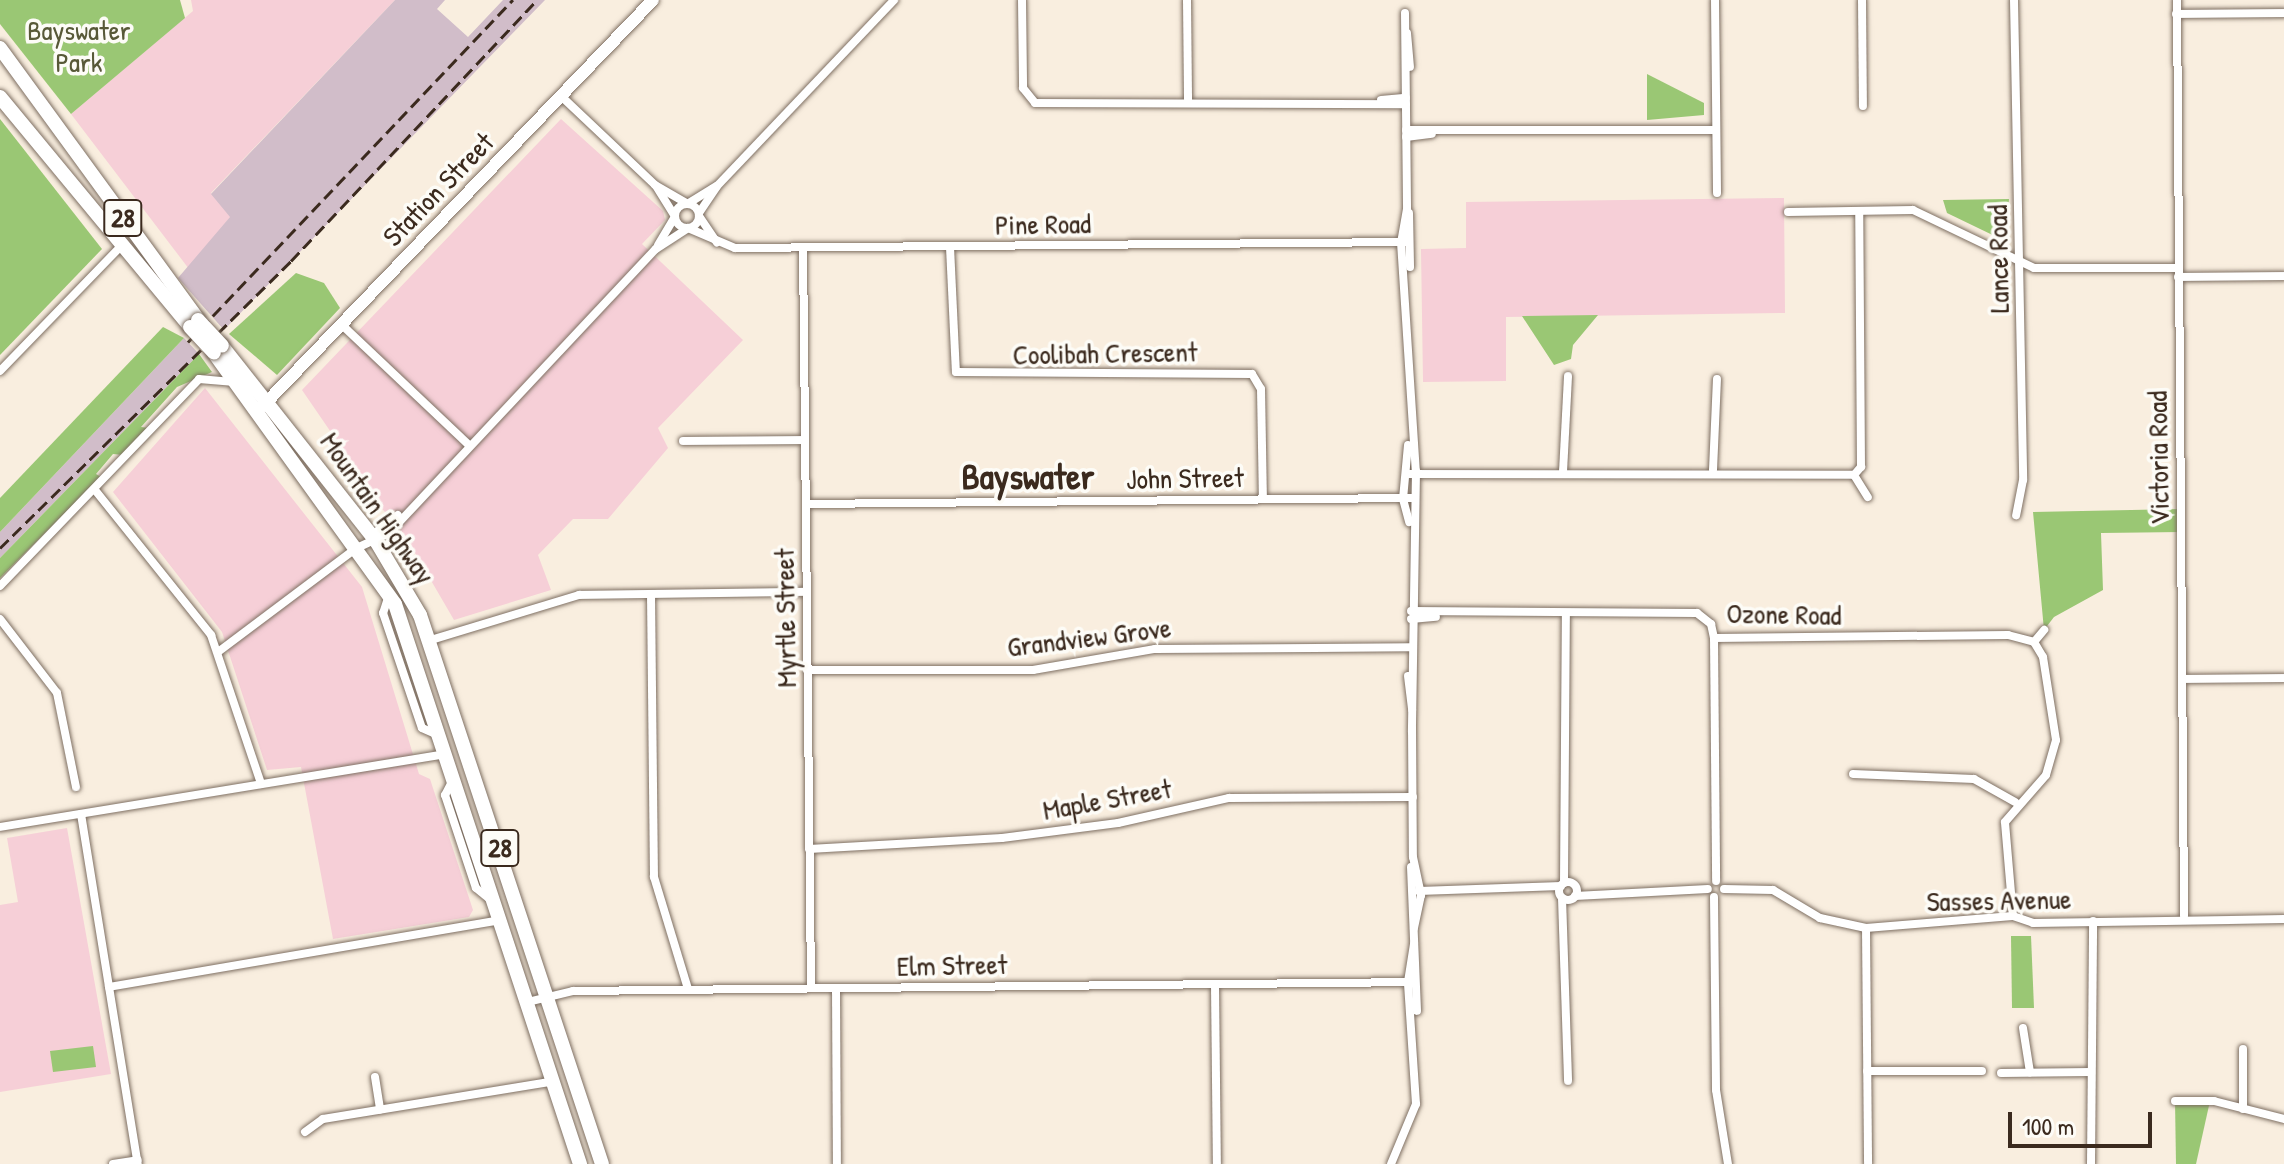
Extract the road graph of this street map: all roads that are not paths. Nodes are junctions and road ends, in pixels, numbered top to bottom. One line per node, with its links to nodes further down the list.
1 (653, 0): 13 (main road, Station Street)
2 (894, 0): 22 (street)
3 (1022, 0): 16 (street)
4 (1187, 0): 16 (street)
5 (1405, 0): 15 (street)
6 (1715, 0): 18 (street)
7 (1862, 0): 17 (street)
8 (2014, 0): 36 (street, Lance Road)
9 (2177, 0): 11 (street, Victoria Road)
10 (2284, 13): 11 (street)
11 (2176, 14): 37 (street, Victoria Road)
12 (0, 48): 20 (main road, Mountain Highway / 28)
13 (561, 96): 21 (street); 40 (main road, Station Street)
14 (0, 97): 32 (main road, Mountain Highway / 28)
15 (1406, 101): 16 (street); 19 (street)
16 (1188, 102)
17 (1863, 106)
18 (1716, 130): 19 (street); 23 (street)
19 (1406, 133): 30 (street)
20 (75, 149): 32 (main road); 39 (main road, Mountain Highway / 28)
21 (655, 185): 24 (street); 28 (street)
22 (717, 186): 24 (street); 27 (street)
23 (1717, 193)
24 (688, 203): 27 (street); 28 (street)
25 (1859, 211): 26 (street); 36 (street); 53 (street)
26 (1788, 212)
27 (699, 215): 29 (street); 31 (street)
28 (674, 216): 29 (street, Pine Road); 35 (street)
29 (688, 228): 31 (street, Pine Road); 35 (street)
30 (1403, 242): 33 (street, Pine Road); 52 (street)
31 (717, 243): 34 (street, Pine Road)
32 (121, 246): 39 (main road, Mountain Highway / 28); 42 (street)
33 (950, 247): 34 (street, Pine Road); 57 (street, Coolibah Crescent)
34 (803, 248): 47 (street, Myrtle Street)
35 (656, 249): 49 (street)
36 (2020, 262): 37 (street); 59 (street, Lance Road)
37 (2178, 273): 38 (street); 76 (street, Victoria Road)
38 (2284, 276)
39 (194, 324): 41 (main road, Mountain Highway / 28, bridge)
40 (342, 325): 46 (main road, Station Street); 49 (street)
41 (218, 350): 45 (main road, Mountain Highway / 28); 46 (main road, Mountain Highway / 28)
42 (0, 371)
43 (1568, 376): 51 (street)
44 (1717, 379): 50 (street)
45 (240, 386): 46 (main road, Mountain Highway / 28); 54 (street)
46 (264, 406): 60 (main road, Mountain Highway / 28); 61 (main road, Mountain Highway / 28)
47 (805, 440): 48 (street); 58 (street, Myrtle Street)
48 (683, 441)
49 (469, 445): 60 (street)
50 (1713, 470): 51 (street); 53 (street)
51 (1563, 472): 52 (street)
52 (1413, 474): 56 (street)
53 (1854, 475): 55 (street)
54 (95, 490): 62 (street); 73 (street)
55 (1868, 497)
56 (1406, 498): 57 (street, John Street); 65 (street)
57 (1263, 499): 58 (street, John Street)
58 (806, 504): 63 (street, Myrtle Street)
59 (2016, 515)
60 (374, 539): 61 (street); 70 (main road, Mountain Highway / 28)
61 (359, 547): 73 (street); 77 (main road, Mountain Highway / 28)
62 (0, 586)
63 (806, 592): 64 (street); 74 (street, Myrtle Street)
64 (651, 594): 70 (street); 106 (street)
65 (1411, 615): 66 (street, Ozone Road); 72 (street)
66 (1566, 615): 69 (street, Ozone Road); 87 (street)
67 (0, 619): 80 (street)
68 (2044, 630): 71 (street)
69 (1714, 638): 71 (street, Ozone Road); 86 (street)
70 (431, 640): 107 (main road, Mountain Highway / 28)
71 (2034, 642): 82 (street)
72 (1411, 648): 74 (street, Grandview Grove); 81 (street)
73 (218, 652): 79 (street)
74 (807, 670): 85 (street, Myrtle Street)
75 (2284, 678): 76 (street)
76 (2182, 679): 96 (street, Victoria Road)
77 (447, 753): 79 (street); 98 (main road, Mountain Highway / 28)
78 (1853, 774): 82 (street)
79 (261, 784): 83 (street)
80 (76, 787)
81 (1413, 797): 85 (street, Maple Street); 92 (street)
82 (2015, 802): 95 (street)
83 (81, 814): 84 (street); 103 (street)
84 (0, 827)
85 (809, 849): 104 (street, Myrtle Street)
86 (1716, 881): 88 (street); 89 (street)
87 (1568, 885): 90 (street); 91 (street); 93 (street); 93 (street)
88 (1708, 889): 90 (street); 94 (street)
89 (1724, 889): 94 (street); 100 (street, Sasses Avenue)
90 (1600, 890): 93 (street)
91 (1533, 891): 92 (street); 93 (street)
92 (1419, 893): 101 (street)
93 (1567, 897): 118 (street)
94 (1714, 897): 131 (street)
95 (2013, 916): 99 (street, Sasses Avenue); 100 (street, Sasses Avenue)
96 (2184, 916): 97 (street, Sasses Avenue); 99 (street, Sasses Avenue)
97 (2284, 919)
98 (501, 920): 103 (street); 108 (main road, Mountain Highway / 28)
99 (2093, 921): 114 (street)
100 (1866, 928): 111 (street)
101 (1410, 982): 102 (street, Elm Street); 130 (street)
102 (1215, 985): 105 (street, Elm Street); 129 (street)
103 (109, 987): 124 (street)
104 (811, 988): 105 (street, Elm Street); 106 (street, Elm Street)
105 (836, 988): 128 (street)
106 (688, 989): 107 (street, Elm Street)
107 (548, 996): 108 (street, Elm Street); 127 (main road, Mountain Highway / 28)
108 (528, 1002): 117 (main road, Mountain Highway / 28)
109 (2023, 1028): 113 (street)
110 (2243, 1049): 120 (street)
111 (1867, 1071): 112 (street); 132 (street)
112 (1982, 1071)
113 (2030, 1072): 114 (street); 115 (street)
114 (2091, 1072): 133 (street)
115 (2001, 1073)
116 (375, 1077): 121 (street)
117 (554, 1081): 121 (street); 126 (main road, Mountain Highway / 28)
118 (1568, 1081)
119 (2175, 1101): 120 (street)
120 (2243, 1109): 122 (street)
121 (380, 1110): 123 (street)
122 (2284, 1119)
123 (305, 1132)
124 (138, 1162): 125 (street)
125 (113, 1164)
126 (580, 1164)
127 (602, 1164)
128 (837, 1164)
129 (1217, 1164)
130 (1391, 1164)
131 (1728, 1164)
132 (1868, 1164)
133 (2091, 1164)

